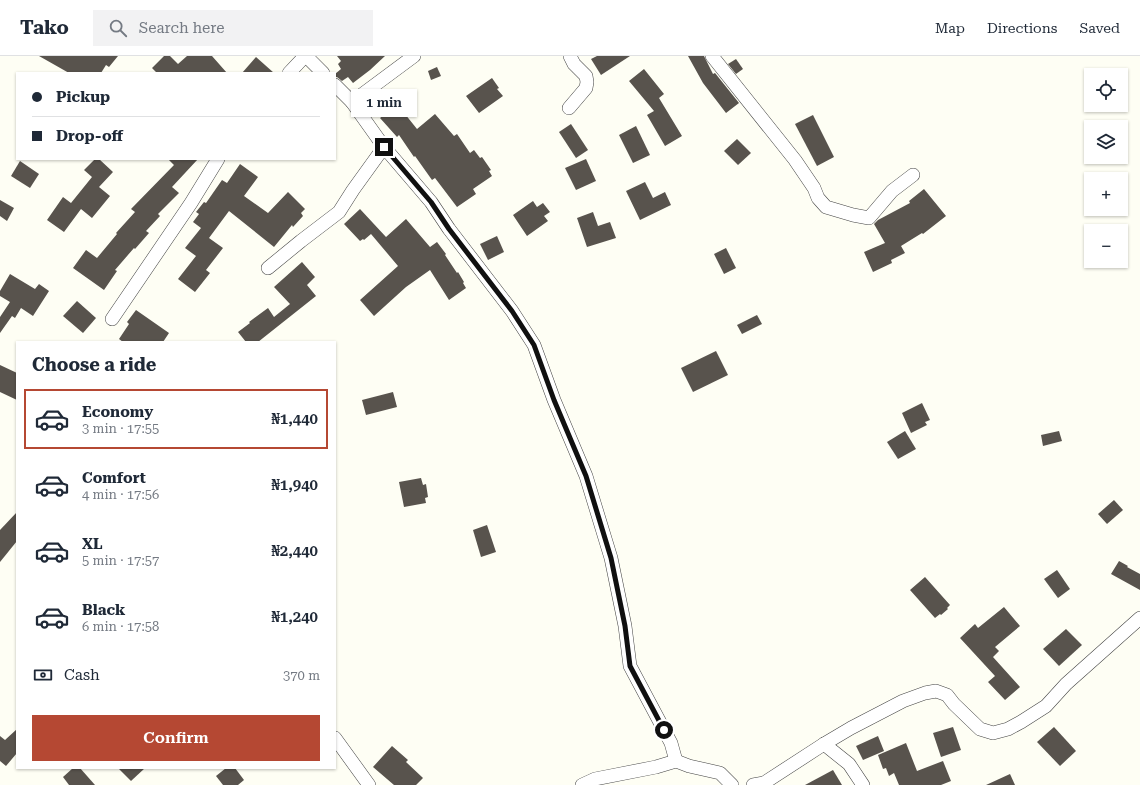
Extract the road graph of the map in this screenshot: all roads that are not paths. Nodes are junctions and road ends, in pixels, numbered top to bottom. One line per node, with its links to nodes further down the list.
1 (305, 56): 5 (street); 6 (street)
2 (414, 56): 8 (street)
3 (570, 56): 9 (street)
4 (712, 56): 12 (street)
5 (290, 72)
6 (322, 72)
7 (336, 86): 8 (street)
8 (352, 102): 10 (street)
9 (569, 108)
10 (384, 147): 13 (street); 18 (street)
11 (217, 160): 14 (street)
12 (913, 175)
13 (268, 268)
14 (112, 319)
15 (1140, 618): 17 (street)
16 (336, 739): 20 (street)
17 (824, 744): 24 (street); 25 (street)
18 (676, 761): 19 (street); 22 (street)
19 (595, 782): 21 (street)
20 (370, 785)
21 (582, 785)
22 (732, 785): 23 (street)
23 (736, 785)
24 (753, 785)
25 (863, 785)

